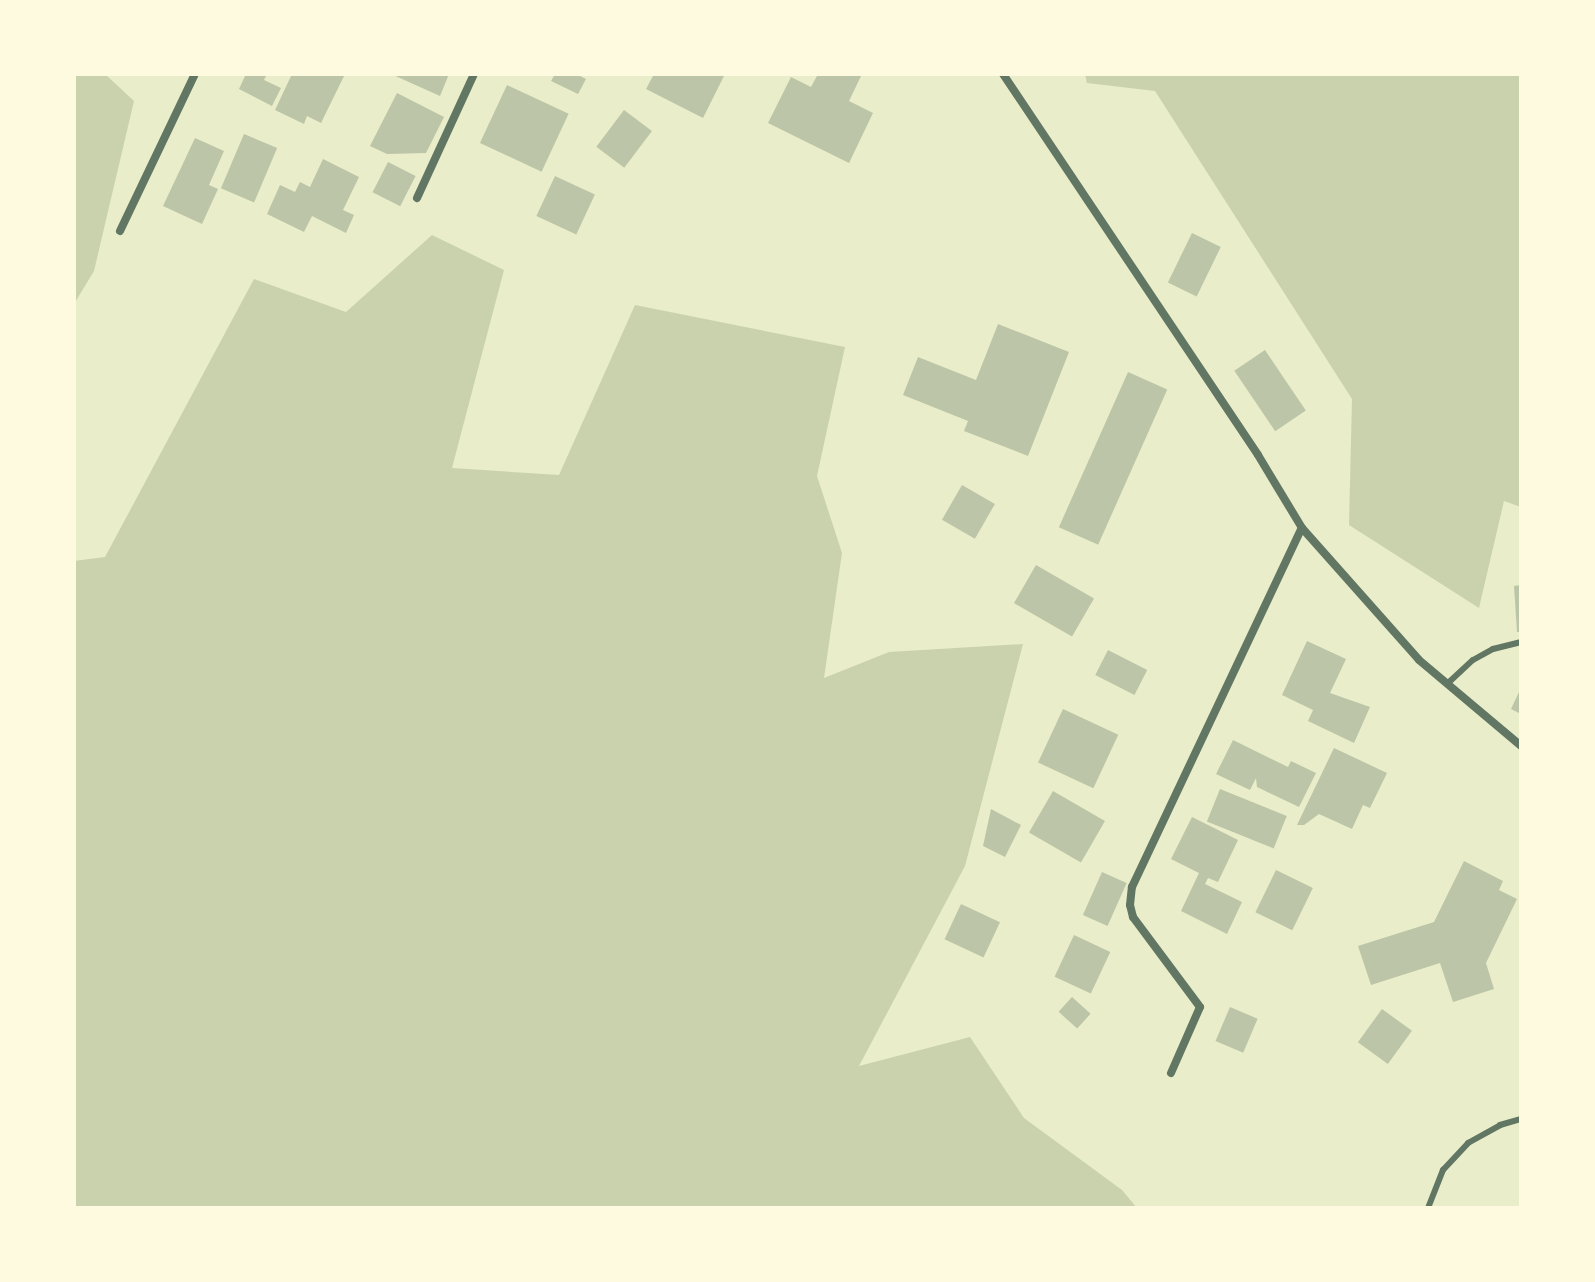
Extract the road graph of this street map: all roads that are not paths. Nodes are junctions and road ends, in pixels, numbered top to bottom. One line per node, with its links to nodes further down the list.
1 (195, 74): 5 (street)
2 (474, 74): 4 (street)
3 (1003, 74): 6 (street)
4 (417, 198)
5 (120, 231)
6 (1302, 528): 8 (street); 10 (street)
7 (1521, 642): 8 (lane)
8 (1447, 684): 9 (street)
9 (1521, 746)
10 (1171, 1073)
11 (1521, 1119): 12 (lane)
12 (1428, 1208)

